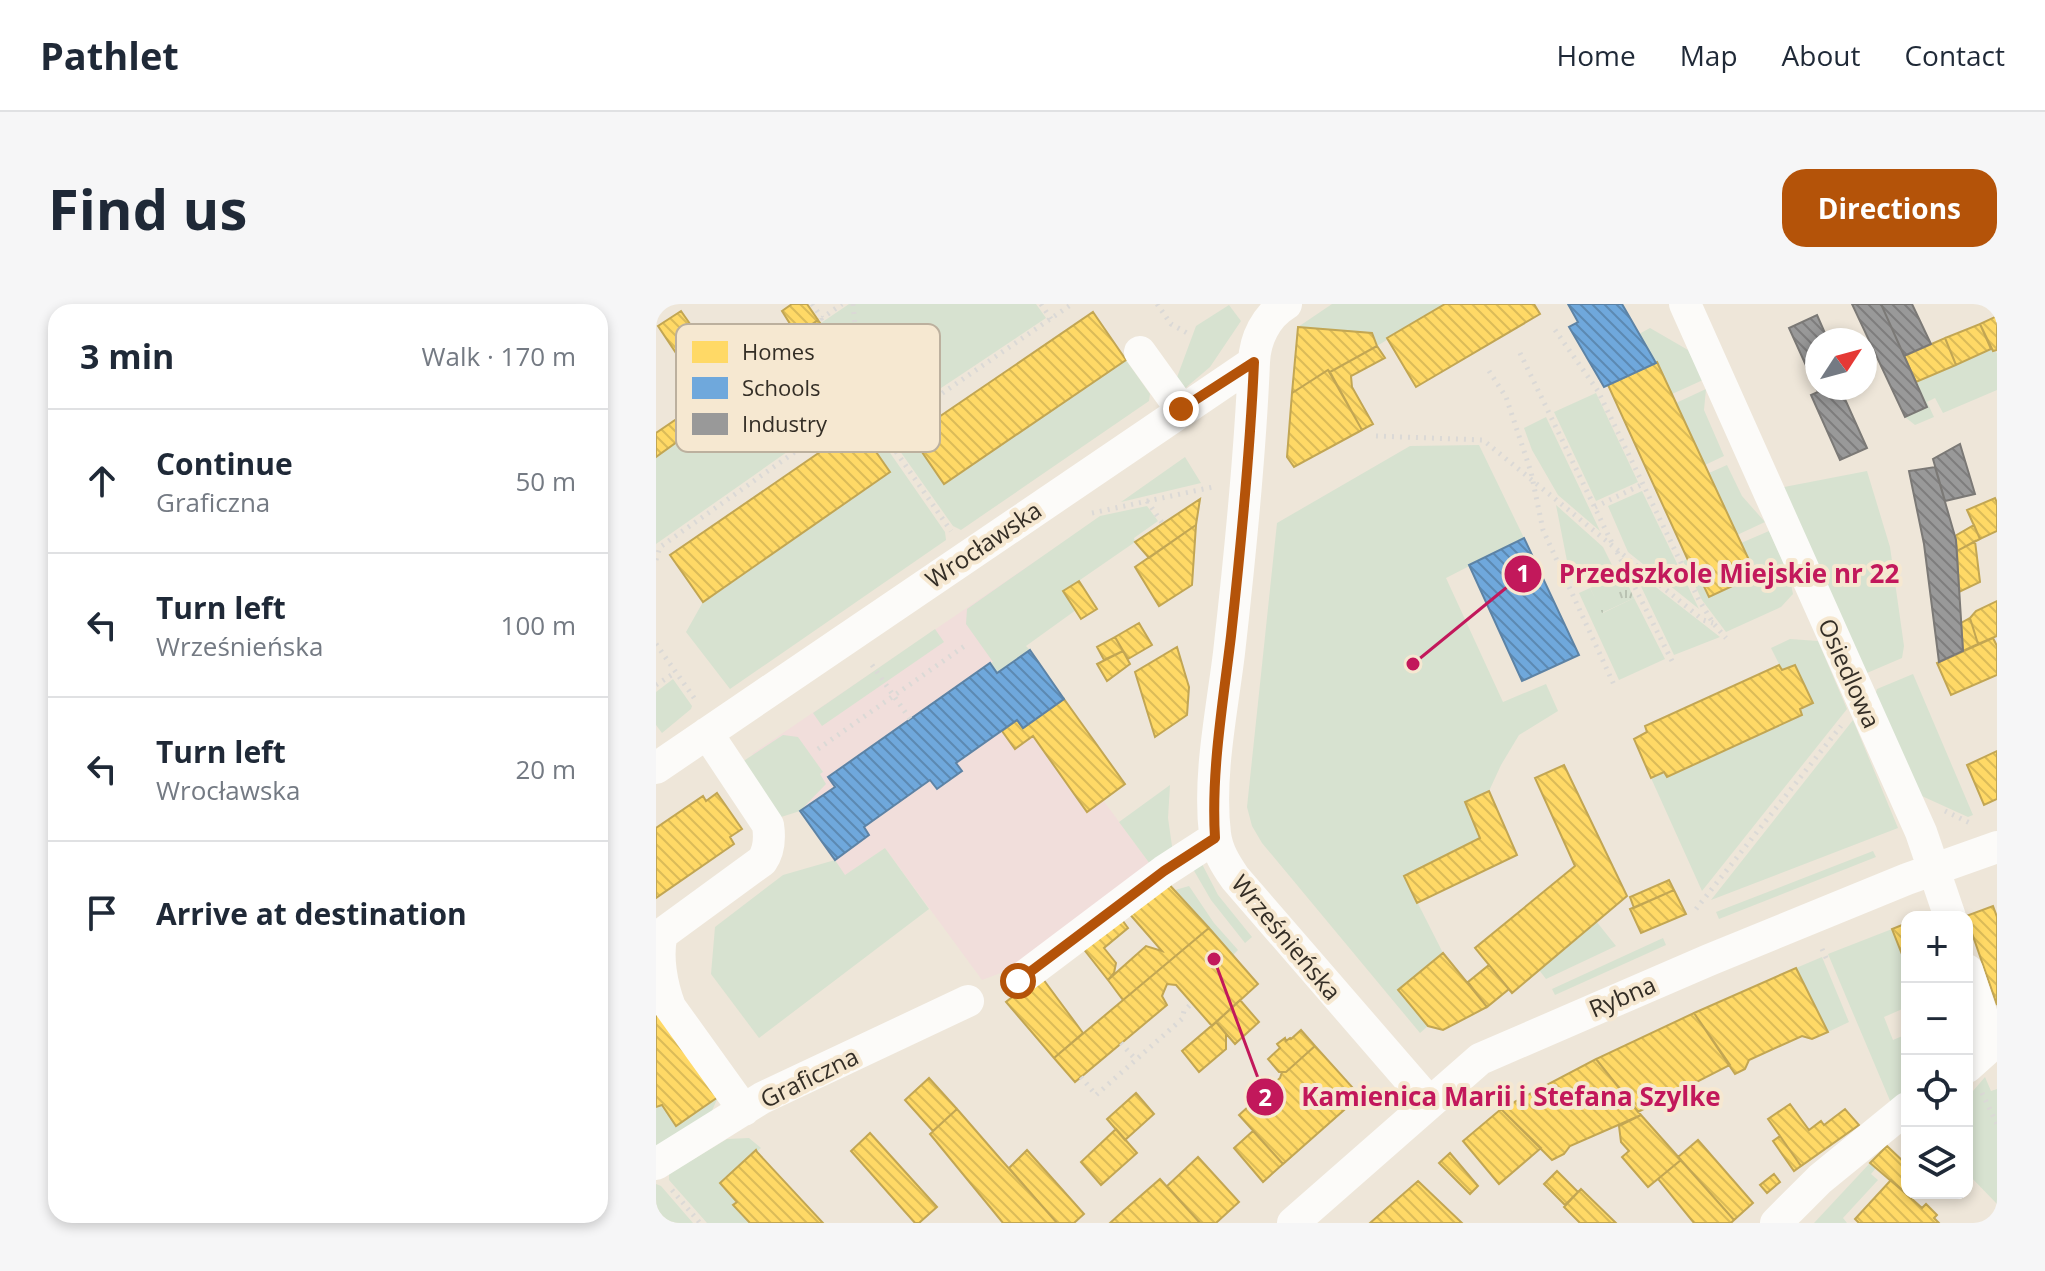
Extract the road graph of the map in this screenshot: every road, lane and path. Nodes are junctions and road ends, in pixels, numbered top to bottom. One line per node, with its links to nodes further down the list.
1 (812, 304): 2 (path)
2 (842, 304)
3 (853, 304): 10 (path)
4 (1041, 304): 9 (path)
5 (1072, 304): 9 (path)
6 (1157, 304): 12 (path)
7 (1286, 304): 15 (street)
8 (1685, 304): 42 (street, Osiedlowa)
9 (1051, 319): 17 (path)
10 (855, 324)
11 (1555, 330): 23 (path)
12 (1187, 333)
13 (1140, 352): 18 (street)
14 (1520, 353): 26 (path)
15 (1254, 362): 18 (street, Wrocławska); 47 (street, Wrześnieńska)
16 (1489, 371): 22 (path)
17 (940, 395)
18 (1181, 409): 30 (street, Wrocławska)
19 (1376, 436): 22 (path)
20 (795, 452): 31 (path)
21 (895, 452): 30 (path)
22 (1533, 481): 29 (path); 40 (path)
23 (1643, 484): 26 (path); 32 (path)
24 (1213, 487): 25 (path)
25 (1147, 501): 27 (path); 28 (path)
26 (1595, 507): 29 (path)
27 (1092, 513)
28 (1163, 524)
29 (1614, 547): 32 (path); 36 (path)
30 (967, 555): 44 (street, Wrocławska)
31 (656, 560)
32 (1713, 623): 33 (path)
33 (1726, 638)
34 (656, 644): 38 (path)
35 (966, 645): 41 (path)
36 (1672, 661)
37 (872, 665): 41 (path)
38 (676, 672): 39 (path); 44 (path)
39 (656, 685)
40 (1615, 687)
41 (893, 696): 43 (path); 45 (path)
42 (1861, 700): 49 (street, Osiedlowa); 50 (path)
43 (910, 719)
44 (706, 723): 46 (street, Wrocławska); 63 (street)
45 (818, 749)
46 (656, 768)
47 (1215, 838): 54 (street); 62 (street, Wrześnieńska)
48 (1997, 847): 49 (street, Rybna)
49 (1934, 868): 51 (street, Osiedlowa); 62 (street, Rybna)
50 (1696, 909)
51 (1948, 911)
52 (1822, 949): 53 (path)
53 (1828, 962)
54 (1018, 981)
55 (1971, 983): 60 (street)
56 (968, 1001): 63 (street, Graficzna)
57 (1192, 1003): 59 (path)
58 (1121, 1043): 59 (path)
59 (1136, 1060): 61 (path)
60 (1973, 1062)
61 (1081, 1077)
62 (1429, 1102): 67 (street, Rybna)
63 (753, 1104): 65 (street, Graficzna)
64 (1901, 1113): 68 (street)
65 (659, 1172): 66 (path)
66 (700, 1223)
67 (1293, 1223)
68 (1776, 1223)

